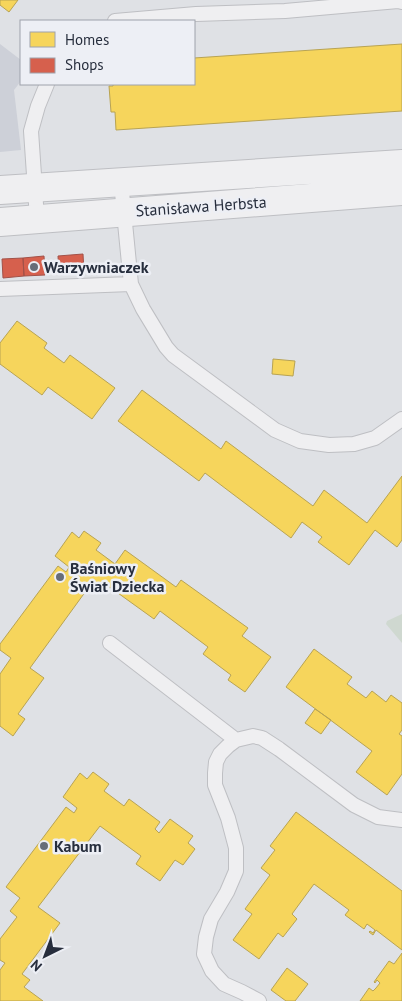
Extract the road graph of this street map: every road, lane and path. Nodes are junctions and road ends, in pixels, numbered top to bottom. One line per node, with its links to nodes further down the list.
1 (402, 2): 2 (lane)
2 (127, 20)
3 (48, 85): 6 (lane)
4 (402, 164): 5 (street, Stanisława Herbsta)
5 (121, 182): 6 (street, Stanisława Herbsta); 9 (lane)
6 (35, 187): 7 (street, Stanisława Herbsta); 10 (lane)
7 (0, 190)
8 (402, 191): 9 (street, Stanisława Herbsta)
9 (124, 212): 10 (street, Stanisława Herbsta); 12 (lane)
10 (37, 219): 11 (street, Stanisława Herbsta)
11 (0, 222)
12 (131, 284): 13 (lane); 14 (lane)
13 (0, 289)
14 (402, 419)
15 (110, 643): 16 (lane)
16 (236, 740): 17 (lane); 18 (lane)
17 (402, 820)
18 (259, 1001)

